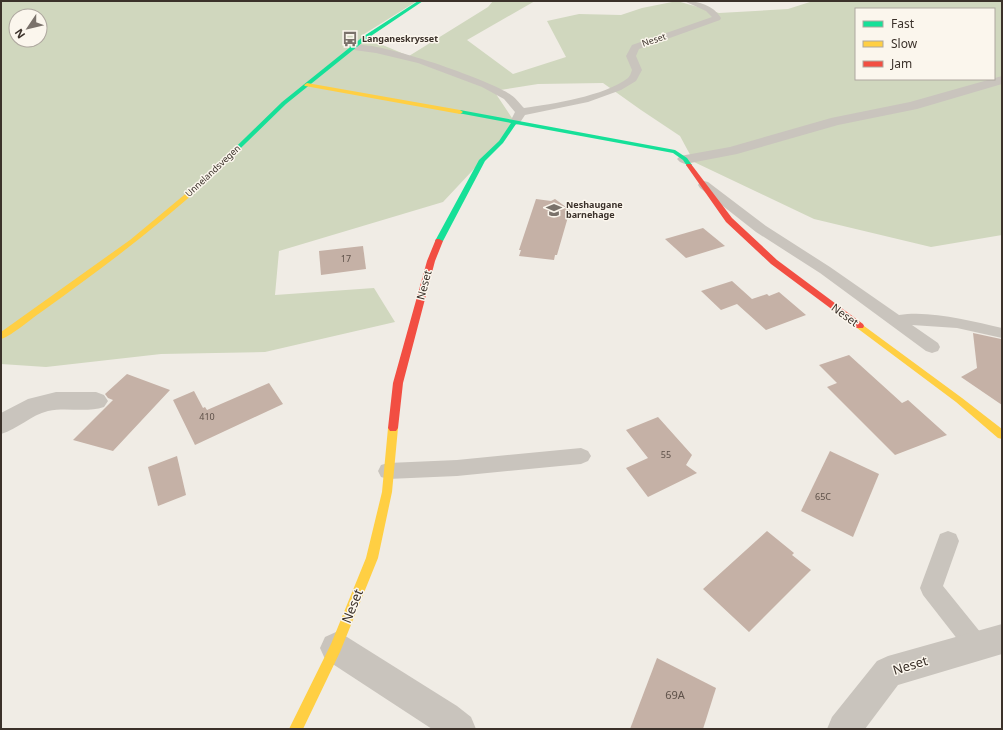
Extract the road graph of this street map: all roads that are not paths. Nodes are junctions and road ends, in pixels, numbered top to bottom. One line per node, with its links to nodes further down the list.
1 (421, 1): 3 (street, Unnelandsvegen)
2 (688, 1): 6 (lane, Neset)
3 (354, 47): 5 (street, Unnelandsvegen); 6 (lane)
4 (1002, 80): 8 (street)
5 (307, 85): 7 (street, Neset); 12 (street, Unnelandsvegen)
6 (521, 112): 7 (lane, Neset)
7 (515, 122): 8 (street, Neset); 18 (street, Neset)
8 (685, 159): 9 (street, Neset)
9 (701, 182): 10 (lane, Neset); 16 (street, Neset)
10 (896, 321): 11 (lane); 13 (lane, Neset)
11 (1002, 334)
12 (1, 336)
13 (932, 347)
14 (96, 401): 15 (street)
15 (1, 425)
16 (1002, 435)
17 (581, 456): 18 (lane)
18 (388, 471): 21 (street, Neset)
19 (948, 541): 20 (lane)
20 (990, 643): 24 (street, Neset)
21 (336, 648): 22 (street, Neset); 23 (street)
22 (296, 729)
23 (459, 729)
24 (844, 729)

